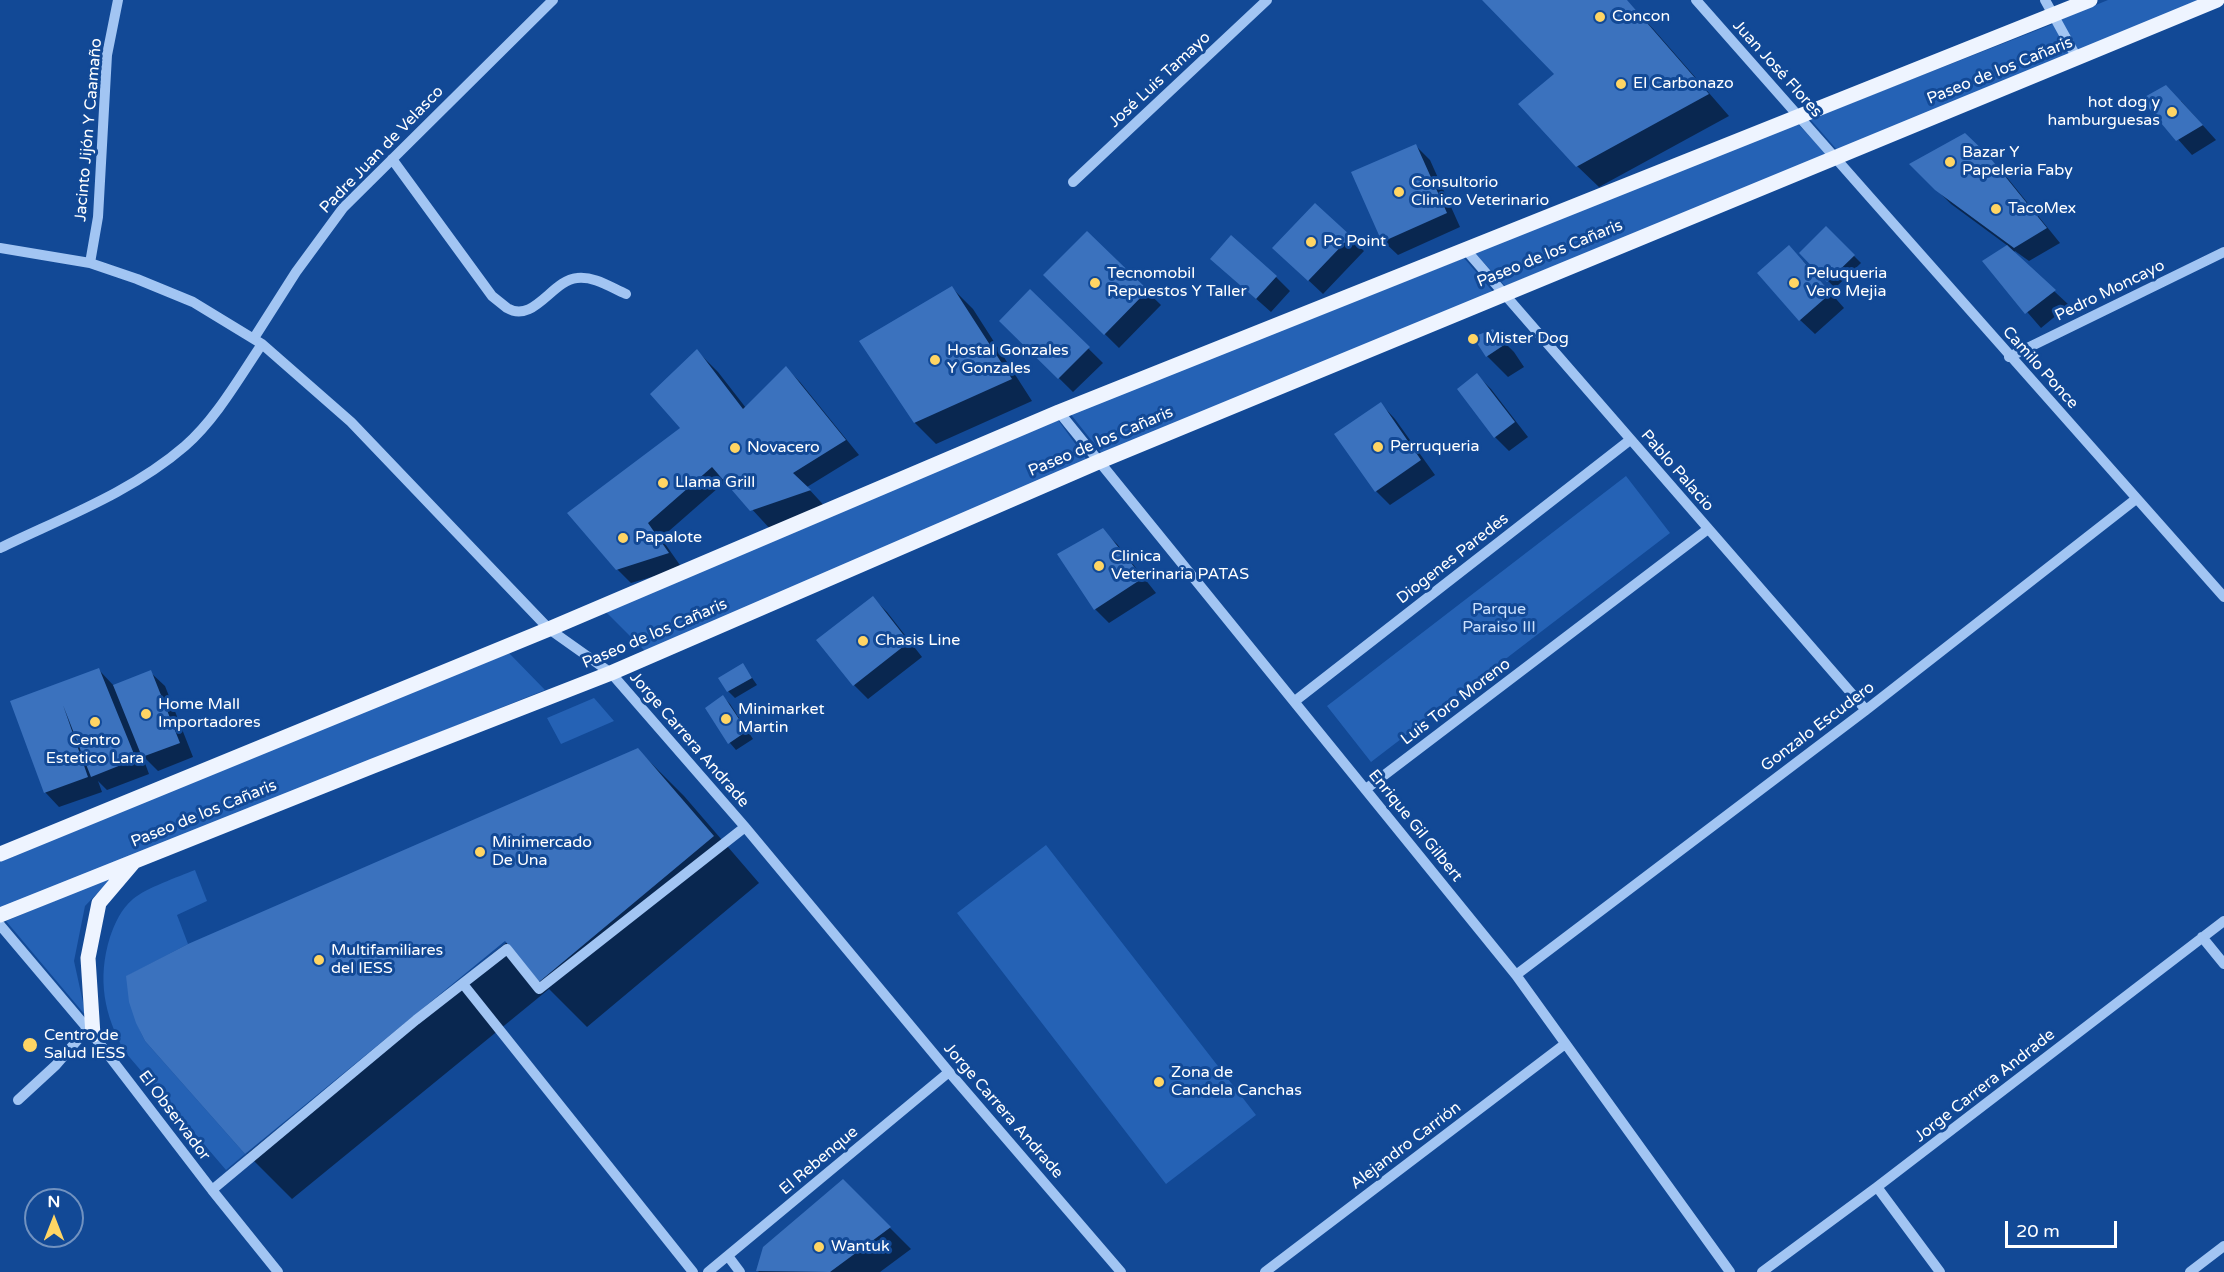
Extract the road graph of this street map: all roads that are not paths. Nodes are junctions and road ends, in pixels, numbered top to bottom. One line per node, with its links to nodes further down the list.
1 (118, 0): 17 (street, Jacinto Jijón Y Caamaño)
2 (553, 0): 12 (street, Padre Juan de Velasco)
3 (1267, 0): 13 (street, José Luis Tamayo)
4 (1696, 0): 10 (street, Juan José Flores)
5 (2045, 0): 8 (street)
6 (2090, 0): 8 (main road, Paseo de los Cañaris)
7 (2217, 0): 9 (main road, Paseo de los Cañaris)
8 (2054, 15): 9 (street); 10 (main road, Paseo de los Cañaris)
9 (2077, 58): 11 (main road, Paseo de los Cañaris)
10 (1799, 117): 11 (street, Juan José Flores); 15 (main road, Paseo de los Cañaris)
11 (1836, 157): 18 (main road, Paseo de los Cañaris); 21 (street, Camilo Ponce)
12 (392, 159): 19 (street); 20 (street, Padre Juan de Velasco)
13 (1073, 182)
14 (0, 248): 17 (street, Jorge Carrera Andrade)
15 (1466, 250): 18 (street, Pablo Palacio); 22 (main road, Paseo de los Cañaris)
16 (2224, 252): 21 (street, Pedro Moncayo)
17 (90, 263): 20 (street, Jorge Carrera Andrade)
18 (1503, 293): 23 (street, Pablo Palacio); 24 (main road, Paseo de los Cañaris)
19 (626, 294)
20 (258, 341): 27 (street, Padre Juan de Velasco); 29 (street, Jorge Carrera Andrade)
21 (2009, 357): 25 (street, Camilo Ponce)
22 (1059, 412): 24 (street, Enrique Gil Gilbert); 29 (main road, Paseo de los Cañaris)
23 (1630, 440): 26 (street, Pablo Palacio); 31 (street, Diogenes Paredes)
24 (1098, 462): 30 (main road, Paseo de los Cañaris); 31 (street, Enrique Gil Gilbert)
25 (2136, 499): 28 (street, Camilo Ponce); 32 (street, Gonzalo Escudero)
26 (1708, 529): 32 (street, Pablo Palacio); 33 (street, Luis Toro Moreno)
27 (0, 548)
28 (2224, 597)
29 (549, 629): 30 (street, Jorge Carrera Andrade); 35 (main road, Paseo de los Cañaris)
30 (611, 673): 34 (street, Jorge Carrera Andrade); 36 (main road, Paseo de los Cañaris)
31 (1295, 701): 33 (street, Enrique Gil Gilbert)
32 (1866, 710): 42 (street, Gonzalo Escudero)
33 (1366, 789): 42 (street, Enrique Gil Gilbert)
34 (745, 827): 43 (street); 46 (street, Jorge Carrera Andrade)
35 (0, 854)
36 (135, 862): 37 (main road, Paseo de los Cañaris); 44 (main road)
37 (0, 915)
38 (2224, 921): 40 (street, Jorge Carrera Andrade)
39 (0, 925): 44 (street, El Observador)
40 (2202, 937): 41 (street); 48 (street, Jorge Carrera Andrade)
41 (2224, 964)
42 (1516, 975): 45 (street, Enrique Gil Gilbert)
43 (463, 984): 49 (street); 53 (street)
44 (90, 1032): 47 (street); 49 (street, El Observador)
45 (1565, 1044): 57 (street, Alejandro Carrión); 58 (street, Enrique Gil Gilbert)
46 (949, 1072): 51 (street, El Rebenque); 56 (street, Jorge Carrera Andrade)
47 (18, 1100)
48 (1877, 1187): 59 (street, Jorge Carrera Andrade); 60 (street)
49 (212, 1190): 52 (street, El Observador)
50 (2224, 1246): 61 (street)
51 (728, 1256): 54 (street, El Rebenque); 55 (street)
52 (278, 1272)
53 (693, 1272)
54 (708, 1272)
55 (741, 1272)
56 (1121, 1272)
57 (1265, 1272)
58 (1730, 1272)
59 (1762, 1272)
60 (1940, 1272)
61 (2190, 1272)

